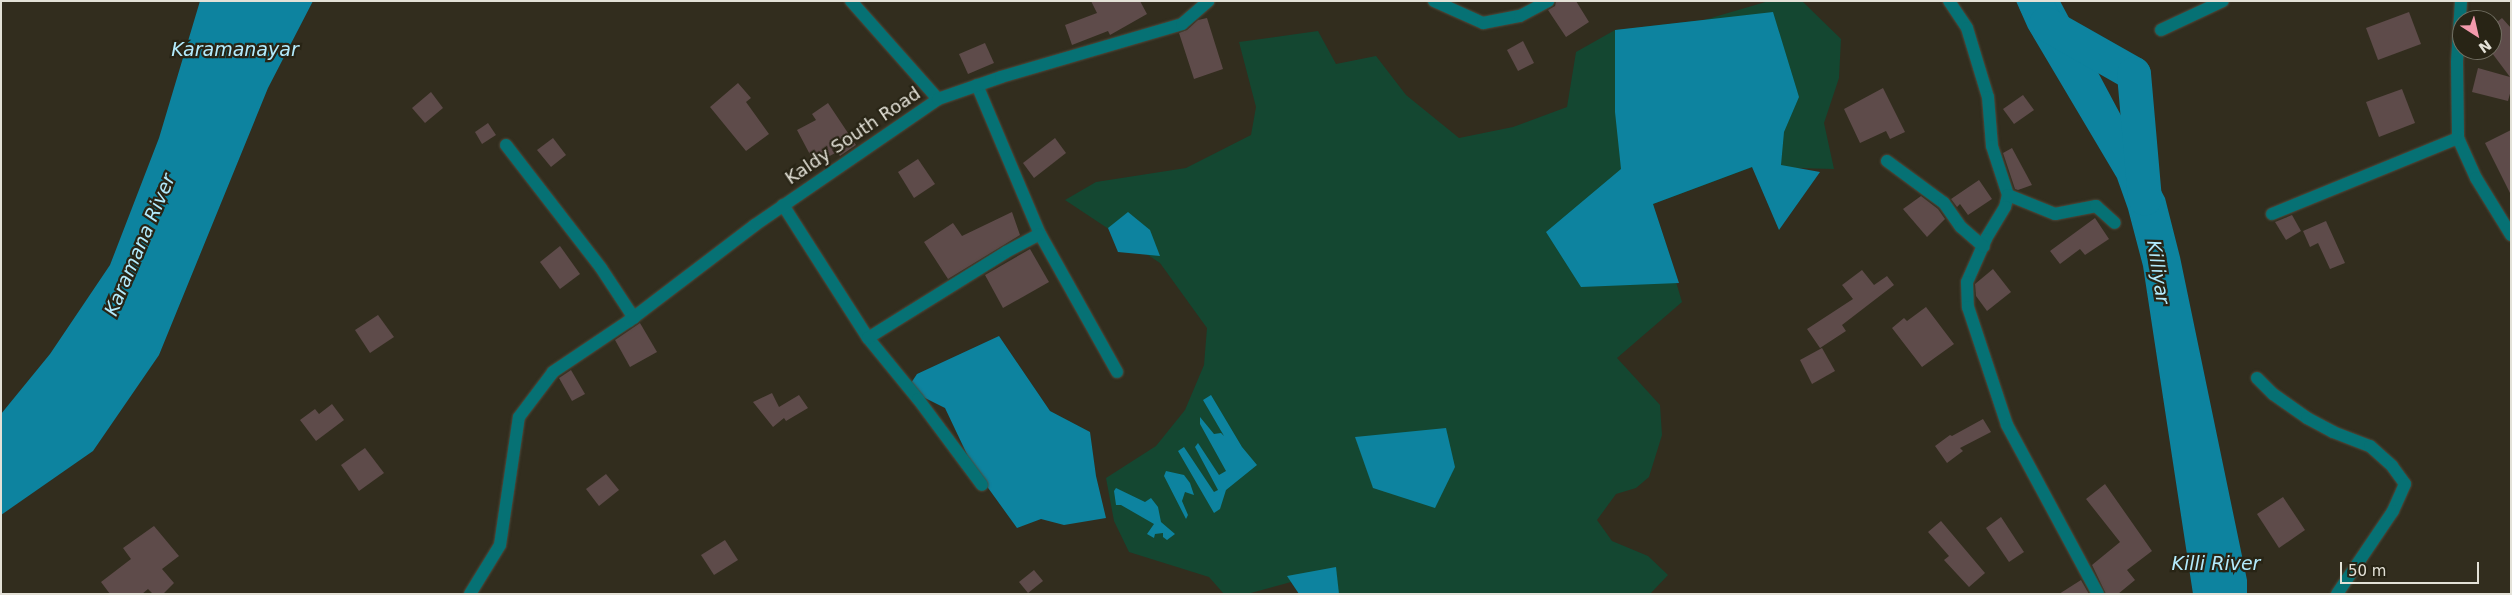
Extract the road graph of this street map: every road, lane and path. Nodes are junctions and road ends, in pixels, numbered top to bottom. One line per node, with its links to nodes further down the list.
1 (851, 1): 10 (street)
2 (1208, 1): 9 (street, Kaldy South Road)
3 (1434, 1): 4 (street)
4 (1548, 1)
5 (1948, 1): 14 (street)
6 (2223, 1): 8 (street)
7 (2461, 1): 11 (street)
8 (2161, 30)
9 (977, 85): 10 (street, Kaldy South Road); 18 (street)
10 (938, 99): 15 (street, Kaldy South Road)
11 (2458, 138): 16 (street); 19 (street)
12 (506, 145): 21 (street)
13 (1887, 161): 20 (street)
14 (2008, 195): 17 (street); 20 (street)
15 (783, 205): 21 (street, Kaldy South Road); 22 (street)
16 (2272, 214)
17 (2115, 223)
18 (1040, 234): 22 (street); 23 (street)
19 (2511, 235)
20 (1984, 247): 27 (street)
21 (634, 318): 26 (street, Kaldy South Road)
22 (868, 338): 25 (street)
23 (1117, 372)
24 (2257, 378): 28 (street)
25 (982, 484)
26 (470, 594)
27 (2098, 594)
28 (2336, 594)

